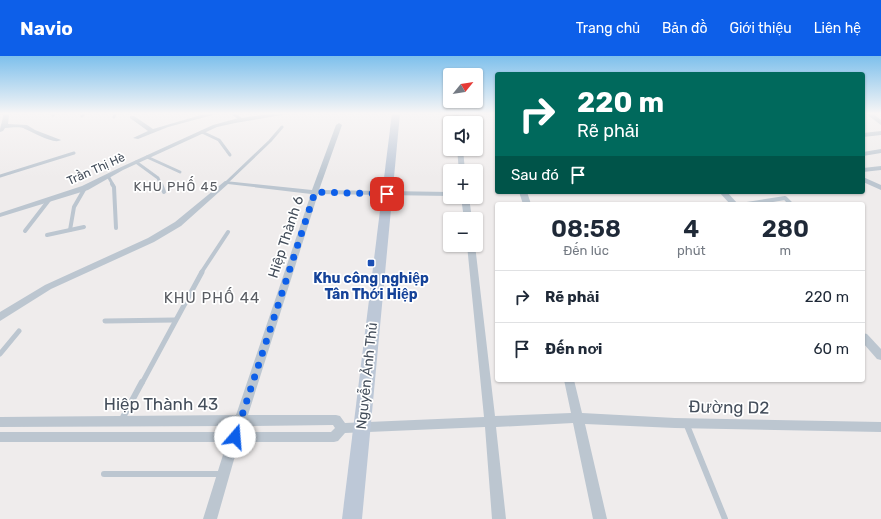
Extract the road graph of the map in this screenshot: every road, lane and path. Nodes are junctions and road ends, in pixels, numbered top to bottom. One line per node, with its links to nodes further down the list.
1 (43, 135): 9 (street)
2 (144, 135): 8 (street)
3 (196, 135): 14 (street, Trần Thị Hè)
4 (209, 135): 13 (lane)
5 (275, 135): 22 (lane)
6 (336, 135): 26 (street, Hiệp Thành 6)
7 (394, 135): 27 (main road, Nguyễn Ảnh Thủ)
8 (136, 138)
9 (58, 140)
10 (881, 151): 12 (street)
11 (74, 153): 19 (lane)
12 (865, 154)
13 (230, 155)
14 (147, 157): 15 (street, Trần Thị Hè); 18 (lane)
15 (136, 162): 20 (street, Trần Thị Hè); 25 (lane)
16 (881, 168): 17 (street)
17 (865, 170)
18 (180, 172)
19 (0, 176)
20 (108, 176): 23 (street, Trần Thị Hè); 36 (lane)
21 (865, 180): 24 (street)
22 (227, 182): 26 (street); 42 (street)
23 (85, 188): 30 (street, Trần Thị Hè); 37 (lane)
24 (881, 188)
25 (164, 192)
26 (315, 192): 27 (street); 52 (street, Hiệp Thành 6)
27 (387, 194): 28 (street); 58 (main road, Nguyễn Ảnh Thủ)
28 (443, 194)
29 (725, 194): 31 (street)
30 (49, 200): 34 (street, Trần Thị Hè); 38 (lane)
31 (732, 202)
32 (760, 202): 33 (lane)
33 (789, 202)
34 (0, 215)
35 (84, 227): 37 (lane)
36 (116, 228)
37 (70, 230): 40 (lane)
38 (25, 231)
39 (228, 232): 43 (lane)
40 (47, 235)
41 (471, 252): 54 (street)
42 (0, 317)
43 (175, 320): 44 (lane); 51 (lane)
44 (105, 321)
45 (19, 331): 47 (lane)
46 (865, 339): 48 (street)
47 (0, 354)
48 (881, 356)
49 (569, 382): 50 (street)
50 (577, 418): 54 (street, Hiệp Thành 43); 55 (street, Đường D2); 66 (street)
51 (121, 421): 52 (street, Hiệp Thành 43); 53 (street, Hiệp Thành 43)
52 (240, 421): 57 (street, Hiệp Thành 43); 60 (street, Hiệp Thành 6)
53 (0, 422)
54 (490, 422): 58 (street, Hiệp Thành 43); 65 (street)
55 (686, 423): 56 (street, Đường D2); 67 (lane)
56 (881, 427)
57 (342, 428): 58 (street, Hiệp Thành 43); 60 (street, Hiệp Thành 43)
58 (362, 428): 64 (main road, Nguyễn Ảnh Thủ)
59 (0, 437): 60 (street, Hiệp Thành 43)
60 (235, 437): 62 (street, Hiệp Thành 6)
61 (104, 474): 62 (lane)
62 (223, 474): 63 (street, Hiệp Thành 6)
63 (210, 519)
64 (352, 519)
65 (499, 519)
66 (600, 519)
67 (725, 519)

